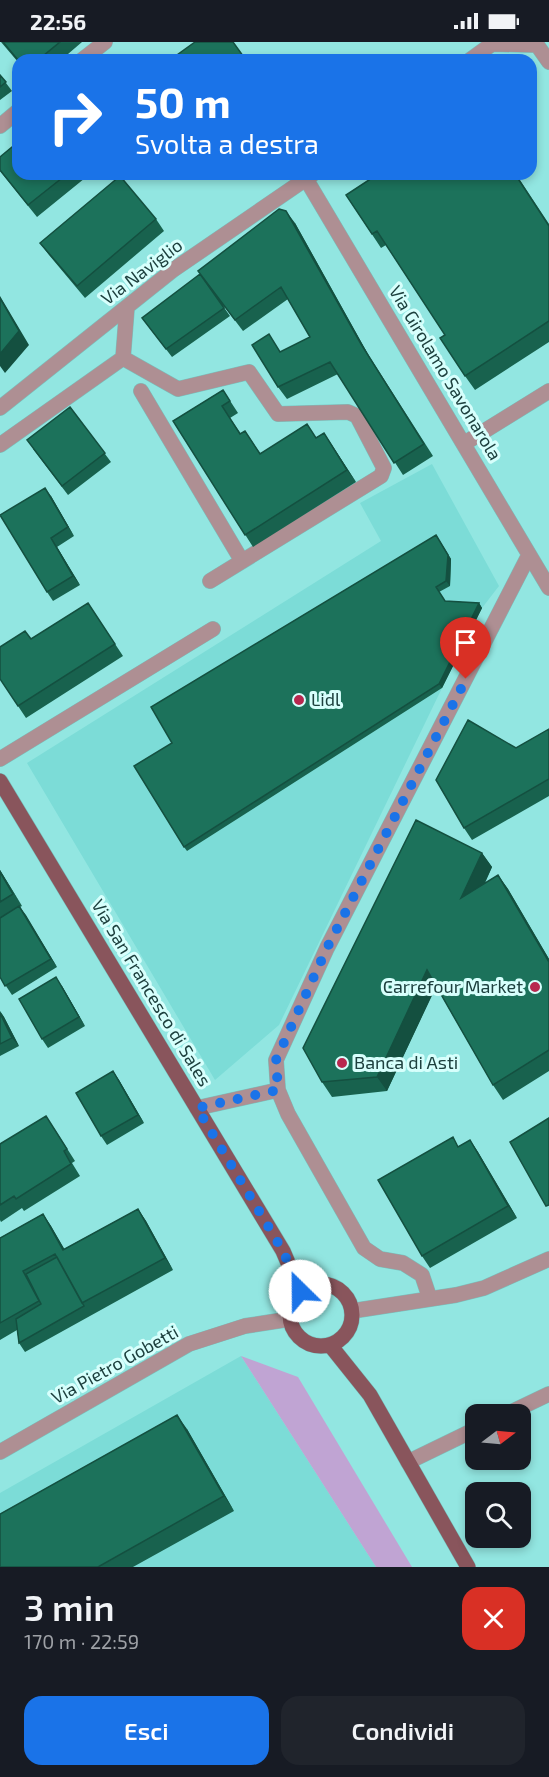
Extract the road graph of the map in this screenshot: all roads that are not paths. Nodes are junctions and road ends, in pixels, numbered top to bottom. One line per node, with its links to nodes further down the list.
1 (105, 42): 2 (street)
2 (90, 54)
3 (478, 54): 4 (street)
4 (549, 62)
5 (12, 116): 6 (street)
6 (0, 126)
7 (306, 180): 9 (street, Via Naviglio)
8 (312, 180): 14 (street, Via Girolamo Savonarola)
9 (127, 307): 10 (street); 13 (street, Via Naviglio)
10 (123, 358): 15 (street); 17 (street)
11 (141, 391): 17 (street)
12 (549, 391): 14 (street)
13 (0, 408)
14 (465, 443): 16 (street, Via Girolamo Savonarola)
15 (0, 445)
16 (530, 555): 19 (street, Via Girolamo Savonarola); 23 (street)
17 (242, 561): 18 (street)
18 (210, 581)
19 (549, 588)
20 (213, 629): 21 (street)
21 (0, 759)
22 (0, 780): 24 (main road, Via San Francesco di Sales)
23 (278, 1090): 24 (street); 27 (street)
24 (197, 1108): 26 (main road, Via San Francesco di Sales)
25 (549, 1259): 27 (street)
26 (300, 1291): 28 (main road); 29 (main road)
27 (430, 1299): 28 (street)
28 (352, 1311): 30 (main road)
29 (290, 1319): 30 (main road); 34 (street, Via Pietro Gobetti)
30 (330, 1345): 35 (main road)
31 (549, 1394): 32 (street)
32 (528, 1404)
33 (465, 1435): 35 (street)
34 (0, 1452)
35 (408, 1462): 36 (main road)
36 (468, 1567)

